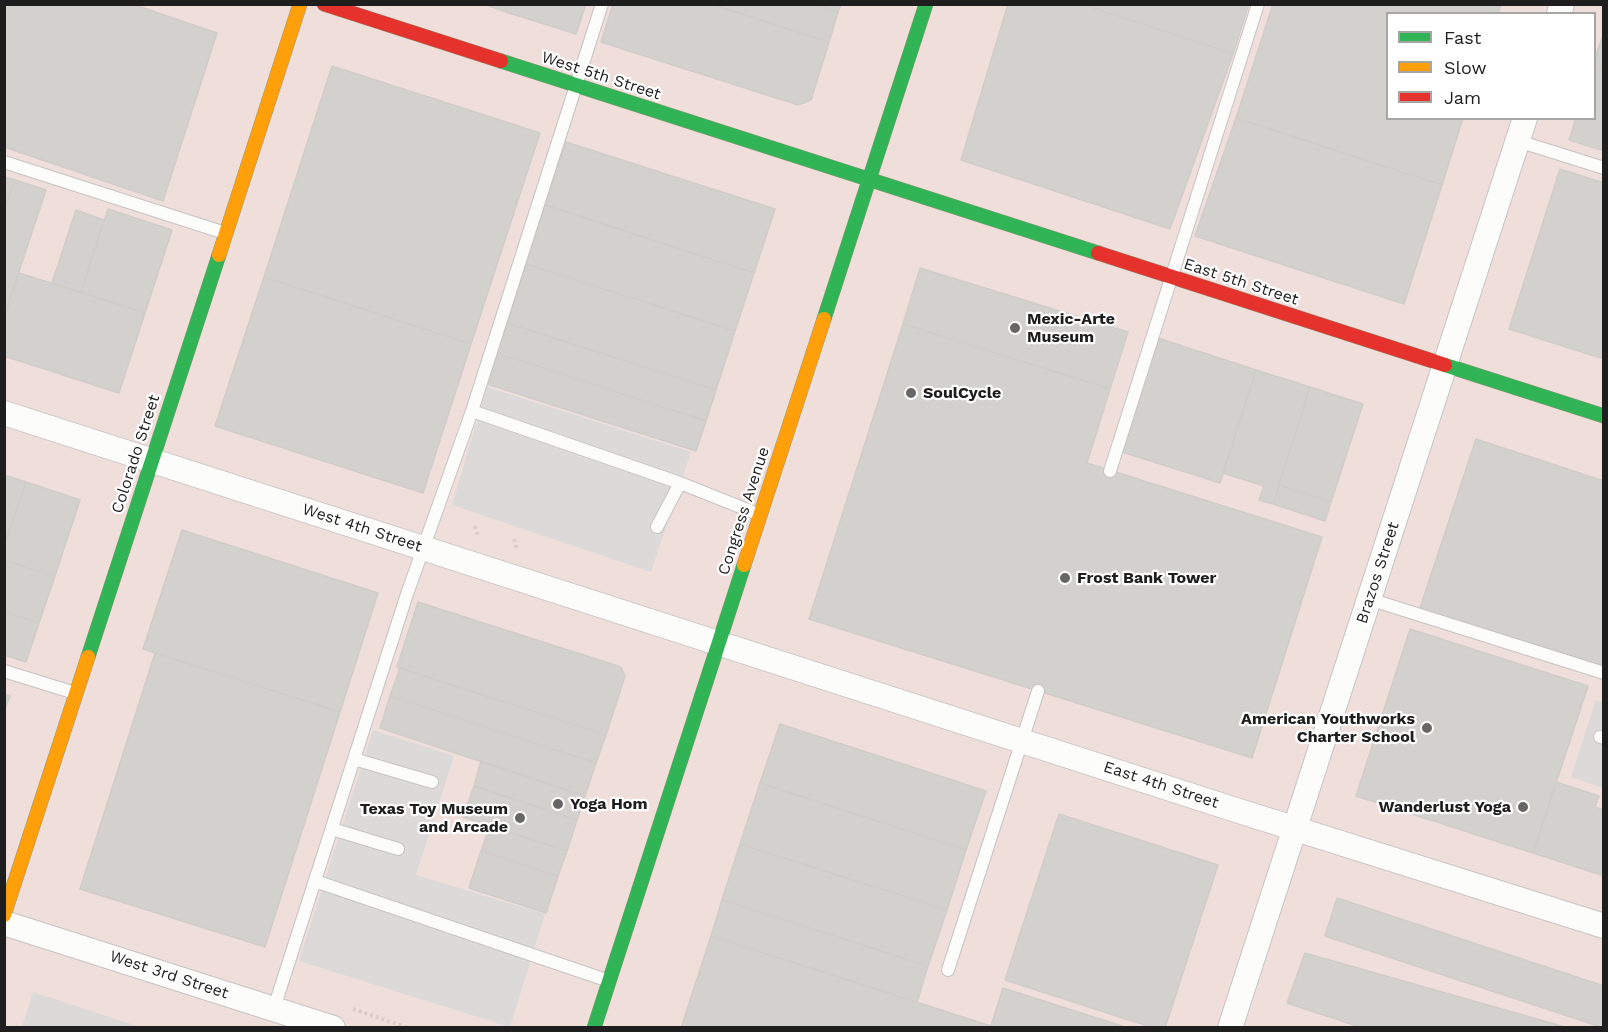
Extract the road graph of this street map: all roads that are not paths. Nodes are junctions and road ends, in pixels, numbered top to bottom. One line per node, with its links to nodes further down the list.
1 (300, 4): 11 (main road, Colorado Street)
2 (324, 4): 6 (main road, West 5th Street)
3 (602, 4): 6 (lane)
4 (926, 4): 10 (main road, Congress Avenue)
5 (1258, 4): 12 (lane)
6 (576, 86): 10 (main road, West 5th Street); 14 (lane)
7 (1522, 130): 9 (lane); 13 (street, Brazos Street)
8 (4, 162): 11 (lane)
9 (1604, 168)
10 (869, 180): 12 (main road, East 5th Street); 20 (main road, Congress Avenue)
11 (226, 234): 17 (main road, Colorado Street)
12 (1170, 277): 13 (main road, East 5th Street); 18 (lane)
13 (1445, 365): 16 (main road, East 5th Street); 23 (street, Brazos Street)
14 (472, 411): 19 (lane); 22 (lane)
15 (4, 413): 17 (street, West 4th Street)
16 (1604, 416)
17 (152, 461): 22 (street, West 4th Street); 28 (main road, Colorado Street)
18 (1110, 471)
19 (680, 483): 20 (lane); 21 (lane)
20 (760, 515): 24 (main road, Congress Avenue)
21 (657, 527)
22 (423, 548): 24 (street, West 4th Street); 30 (lane)
23 (1369, 599): 26 (lane); 32 (street, Brazos Street)
24 (718, 643): 29 (street, East 4th Street); 40 (main road, Congress Avenue)
25 (4, 671): 28 (lane)
26 (1604, 673)
27 (1038, 691): 29 (lane)
28 (76, 694): 36 (main road, Colorado Street)
29 (1023, 740): 32 (street, East 4th Street); 39 (lane)
30 (354, 759): 31 (lane); 33 (lane)
31 (432, 782)
32 (1295, 828): 38 (street, East 4th Street); 44 (street, Brazos Street)
33 (332, 829): 34 (lane); 35 (lane)
34 (398, 849)
35 (315, 881): 40 (lane); 41 (lane)
36 (4, 915)
37 (4, 922): 41 (street, West 3rd Street)
38 (1604, 926)
39 (948, 970)
40 (609, 981): 43 (main road, Congress Avenue)
41 (274, 1008): 42 (street, West 3rd Street)
42 (333, 1028)
43 (594, 1028)
44 (1230, 1028)

